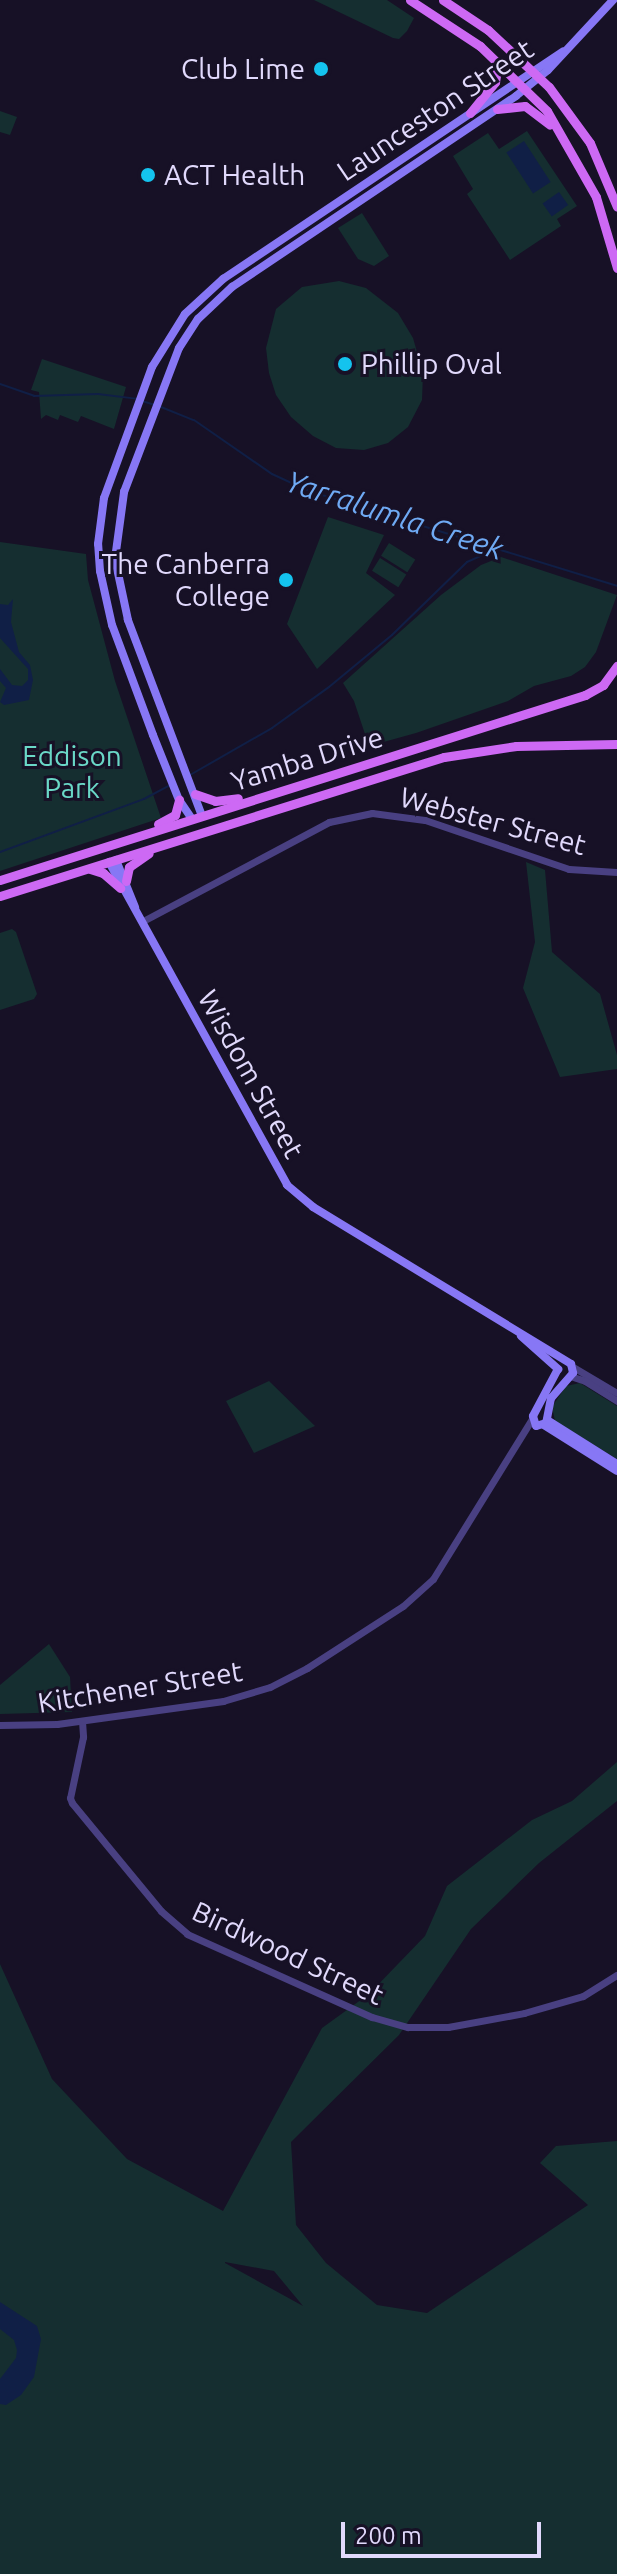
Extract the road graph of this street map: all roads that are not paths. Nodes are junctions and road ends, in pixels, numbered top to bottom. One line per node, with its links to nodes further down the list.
1 (410, 0): 4 (main road)
2 (443, 0): 5 (main road)
3 (613, 0): 5 (main road, Launceston Street)
4 (498, 62): 6 (main road); 8 (main road)
5 (535, 74): 6 (main road, Launceston Street); 10 (main road)
6 (521, 85): 7 (main road, Launceston Street); 8 (main road, Launceston Street); 9 (main road)
7 (497, 109): 9 (main road); 15 (main road, Launceston Street)
8 (470, 113): 13 (main road, Launceston Street)
9 (566, 142): 11 (main road)
10 (617, 207)
11 (603, 216): 12 (main road); 14 (main road)
12 (617, 233)
13 (246, 263): 15 (main road); 20 (main road, Launceston Street)
14 (617, 268)
15 (253, 273): 18 (main road, Launceston Street)
16 (617, 666): 19 (main road, Yamba Drive)
17 (617, 744): 22 (main road, Yamba Drive)
18 (193, 789): 19 (main road); 21 (main road, Launceston Street)
19 (272, 793): 21 (main road, Yamba Drive)
20 (177, 797): 21 (main road, Launceston Street); 23 (main road)
21 (197, 817): 22 (main road); 23 (main road, Yamba Drive)
22 (203, 832): 24 (main road, Yamba Drive)
23 (135, 837): 25 (main road, Yamba Drive)
24 (162, 845): 26 (main road, Yamba Drive); 30 (main road)
25 (108, 846): 26 (main road); 29 (main road, Yamba Drive)
26 (112, 861): 27 (main road, Yamba Drive); 30 (main road, Wisdom Street)
27 (88, 869): 30 (main road); 31 (main road, Yamba Drive)
28 (617, 872): 32 (street, Webster Street)
29 (0, 880)
30 (123, 884): 32 (main road, Wisdom Street)
31 (0, 896)
32 (143, 921): 33 (main road, Wisdom Street)
33 (521, 1336): 34 (main road, Wisdom Street); 35 (main road, Wisdom Street)
34 (570, 1364): 35 (main road); 36 (main road, Kitchener Street); 37 (street, Wisdom Street)
35 (558, 1370): 36 (main road, Wisdom Street); 39 (main road, Kitchener Street)
36 (568, 1377): 38 (street); 39 (main road, Kitchener Street)
37 (617, 1393)
38 (617, 1401)
39 (540, 1420): 40 (main road); 41 (main road); 42 (street, Kitchener Street)
40 (617, 1464)
41 (617, 1471)
42 (82, 1721): 43 (street, Kitchener Street); 44 (street, Birdwood Street)
43 (0, 1725)
44 (617, 1975)

